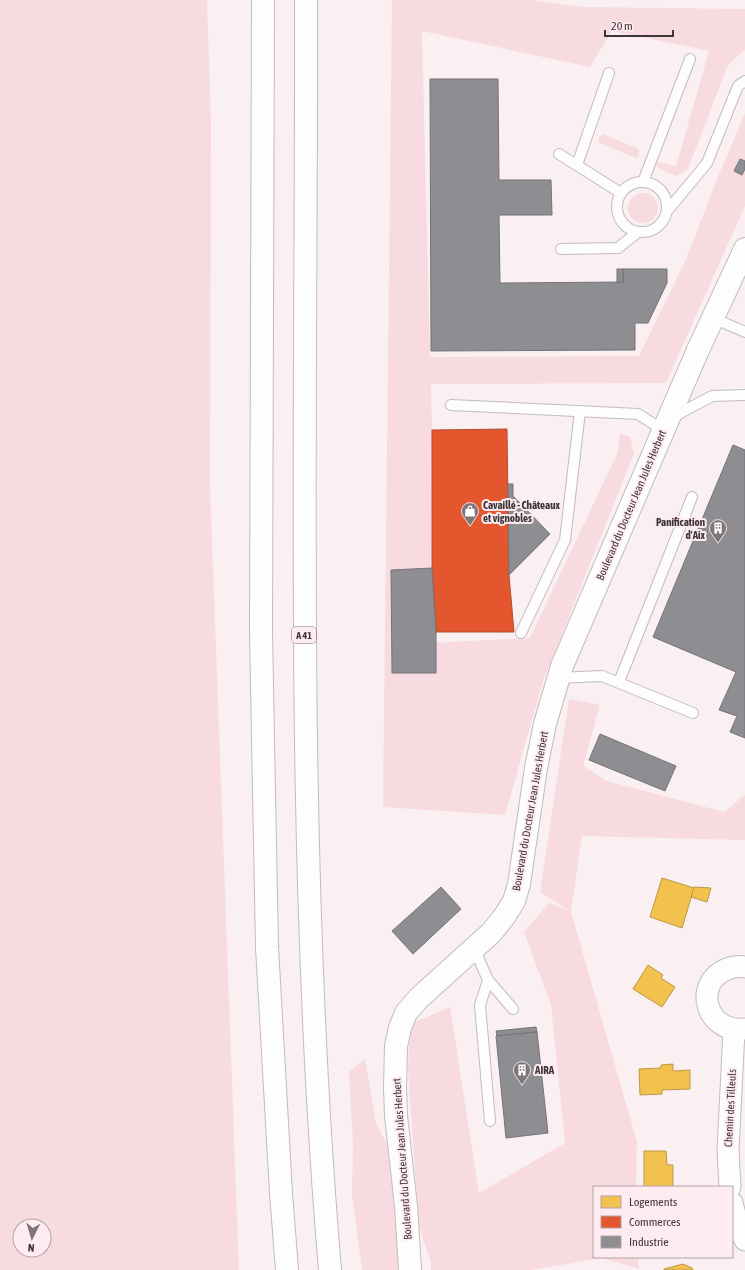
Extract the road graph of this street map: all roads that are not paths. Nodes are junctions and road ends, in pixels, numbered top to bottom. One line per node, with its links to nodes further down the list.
1 (263, 0): 34 (main road)
2 (306, 0): 35 (main road, A 41)
3 (690, 59): 8 (lane)
4 (609, 73): 7 (lane)
5 (745, 81): 10 (lane)
6 (558, 154): 7 (lane)
7 (577, 165): 9 (lane)
8 (643, 182): 9 (lane); 10 (lane)
9 (621, 193): 11 (lane)
10 (668, 210): 11 (lane)
11 (638, 232): 13 (lane)
12 (745, 249): 14 (main road, Boulevard du Docteur Jean Jules Herbert)
13 (561, 250)
14 (713, 318): 15 (lane); 19 (main road, Boulevard du Docteur Jean Jules Herbert)
15 (745, 332)
16 (745, 395): 19 (lane)
17 (451, 404): 18 (lane)
18 (580, 410): 19 (lane); 21 (lane)
19 (666, 425): 22 (main road, Boulevard du Docteur Jean Jules Herbert)
20 (692, 497): 23 (lane)
21 (521, 632)
22 (558, 678): 23 (lane); 25 (main road, Boulevard du Docteur Jean Jules Herbert)
23 (619, 682): 24 (lane)
24 (693, 713)
25 (474, 948): 27 (lane); 36 (main road, Boulevard du Docteur Jean Jules Herbert)
26 (745, 967): 29 (street, Chemin des Tilleuls)
27 (488, 980): 28 (lane); 30 (lane)
28 (512, 1009)
29 (739, 1029): 31 (street, Chemin des Tilleuls)
30 (490, 1121)
31 (730, 1186)
32 (733, 1207): 33 (street)
33 (745, 1240)
34 (287, 1270)
35 (330, 1270)
36 (410, 1270)

